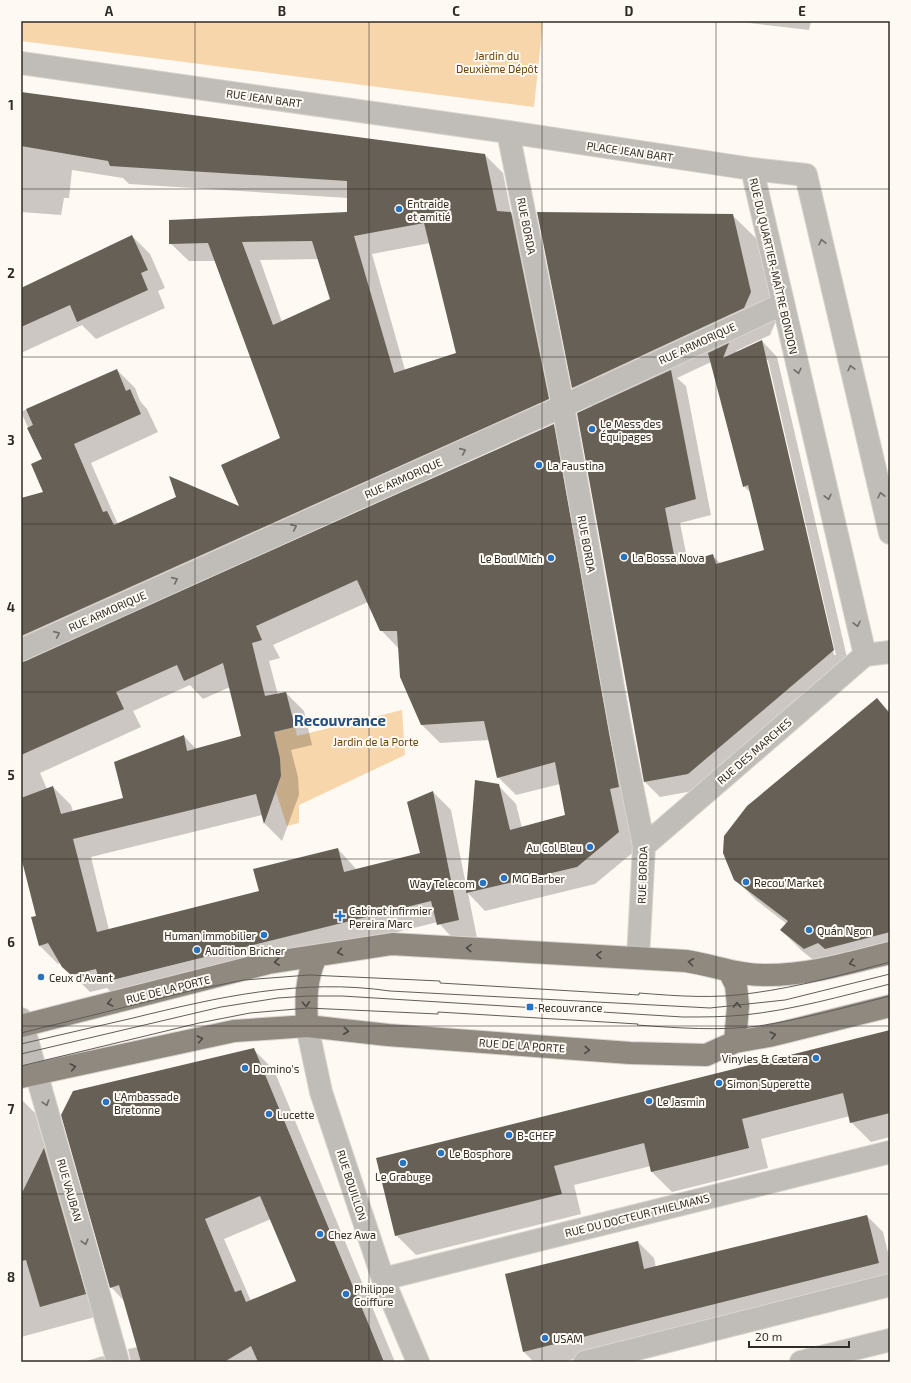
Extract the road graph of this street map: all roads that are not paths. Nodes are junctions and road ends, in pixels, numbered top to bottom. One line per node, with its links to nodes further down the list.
1 (21, 63): 2 (street, RUE JEAN BART)
2 (508, 132): 3 (street, PLACE JEAN BART); 5 (street, RUE BORDA)
3 (752, 169): 4 (street, RUE DU QUARTIER-MAÎTRE BONDON); 6 (street, RUE DU QUARTIER-MAÎTRE BONDON, one-way to 3)
4 (783, 304): 5 (street, RUE ARMORIQUE); 9 (street, RUE DU QUARTIER-MAÎTRE BONDON, one-way to 9)
5 (562, 406): 7 (street, RUE ARMORIQUE, one-way to 5); 10 (street, RUE BORDA)
6 (890, 533)
7 (21, 650)
8 (890, 652): 9 (street)
9 (865, 655): 10 (street, RUE DES MARCHES)
10 (644, 846): 13 (street, RUE BORDA)
11 (890, 953): 14 (main road, RUE DE LA PORTE, one-way to 14)
12 (316, 957): 13 (main road, RUE DE LA PORTE, one-way to 12); 16 (main road, RUE DE LA PORTE, one-way to 16); 17 (main road, one-way to 17)
13 (638, 958): 14 (main road, RUE DE LA PORTE, one-way to 13)
14 (728, 971): 18 (main road, one-way to 14)
15 (890, 1006): 18 (main road, RUE DE LA PORTE, one-way to 15)
16 (22, 1023): 19 (street, RUE VAUBAN)
17 (307, 1026): 18 (main road, RUE DE LA PORTE, one-way to 18); 19 (main road, RUE DE LA PORTE, one-way to 17); 21 (street, RUE BOUILLON)
18 (735, 1042)
19 (29, 1075): 24 (street, RUE VAUBAN, one-way to 24)
20 (890, 1152): 21 (street, RUE DU DOCTEUR THIELMANS)
21 (383, 1278): 25 (street, RUE BOUILLON)
22 (890, 1285): 26 (street)
23 (890, 1340): 27 (street)
24 (118, 1362)
25 (418, 1362)
26 (585, 1362)
27 (801, 1362)

